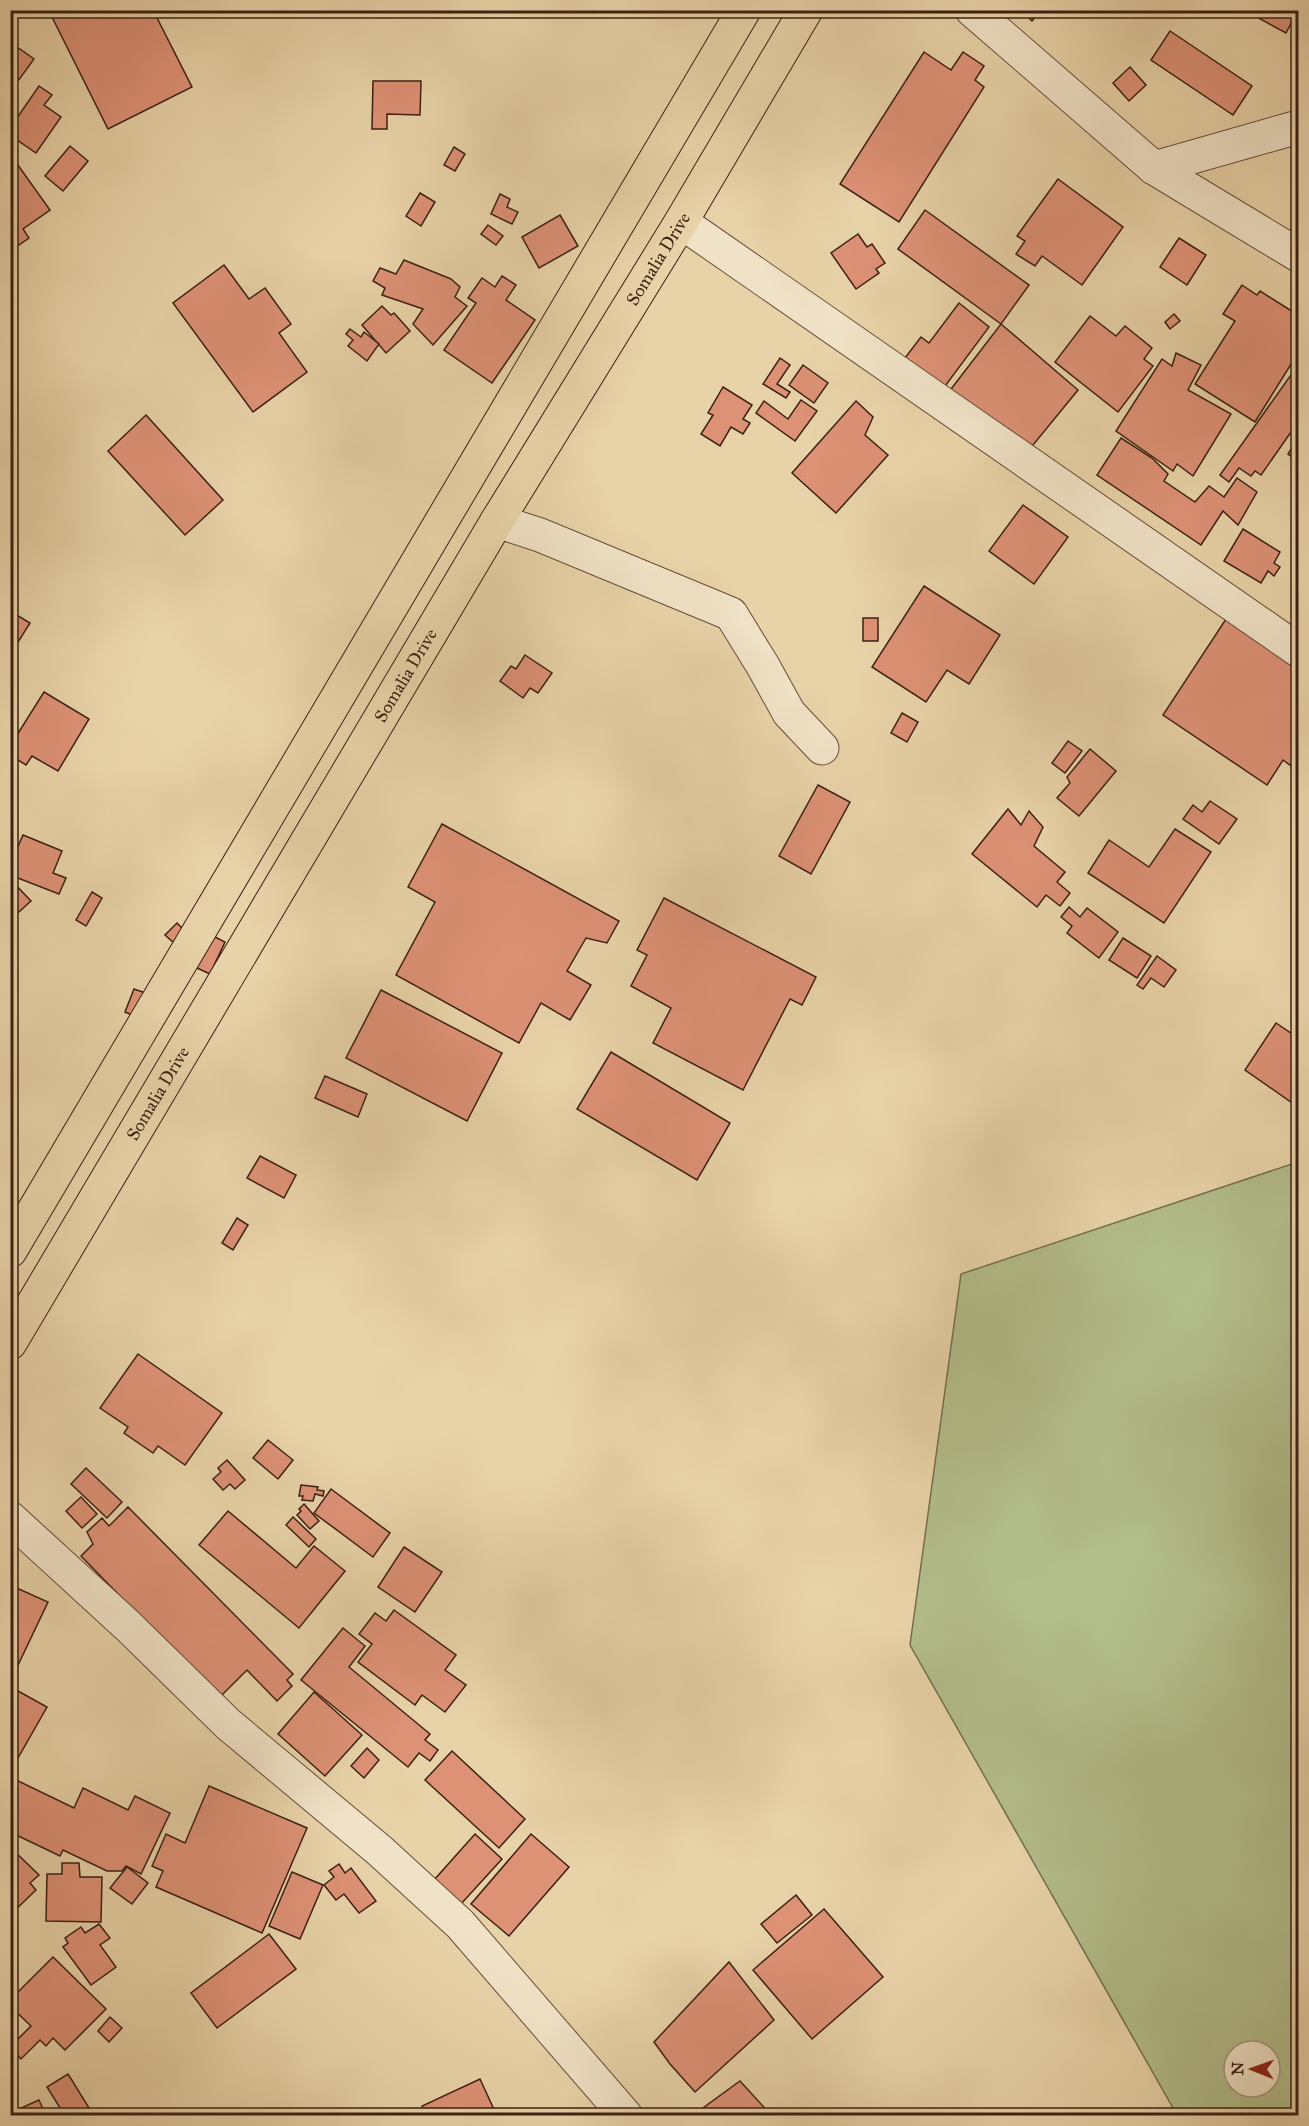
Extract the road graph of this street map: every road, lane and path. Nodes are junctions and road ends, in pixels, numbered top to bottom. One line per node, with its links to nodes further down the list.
1 (744, 10): 11 (main road)
2 (806, 10): 6 (main road, Somalia Drive)
3 (972, 10): 5 (street)
4 (1299, 127): 5 (street)
5 (1154, 168): 7 (street)
6 (681, 222): 8 (main road, Somalia Drive); 9 (street)
7 (1299, 255)
8 (497, 521): 10 (street); 12 (main road, Somalia Drive)
9 (1299, 650)
10 (822, 748)
11 (10, 1251)
12 (10, 1343)
13 (10, 1518): 14 (street)
14 (626, 2115)

